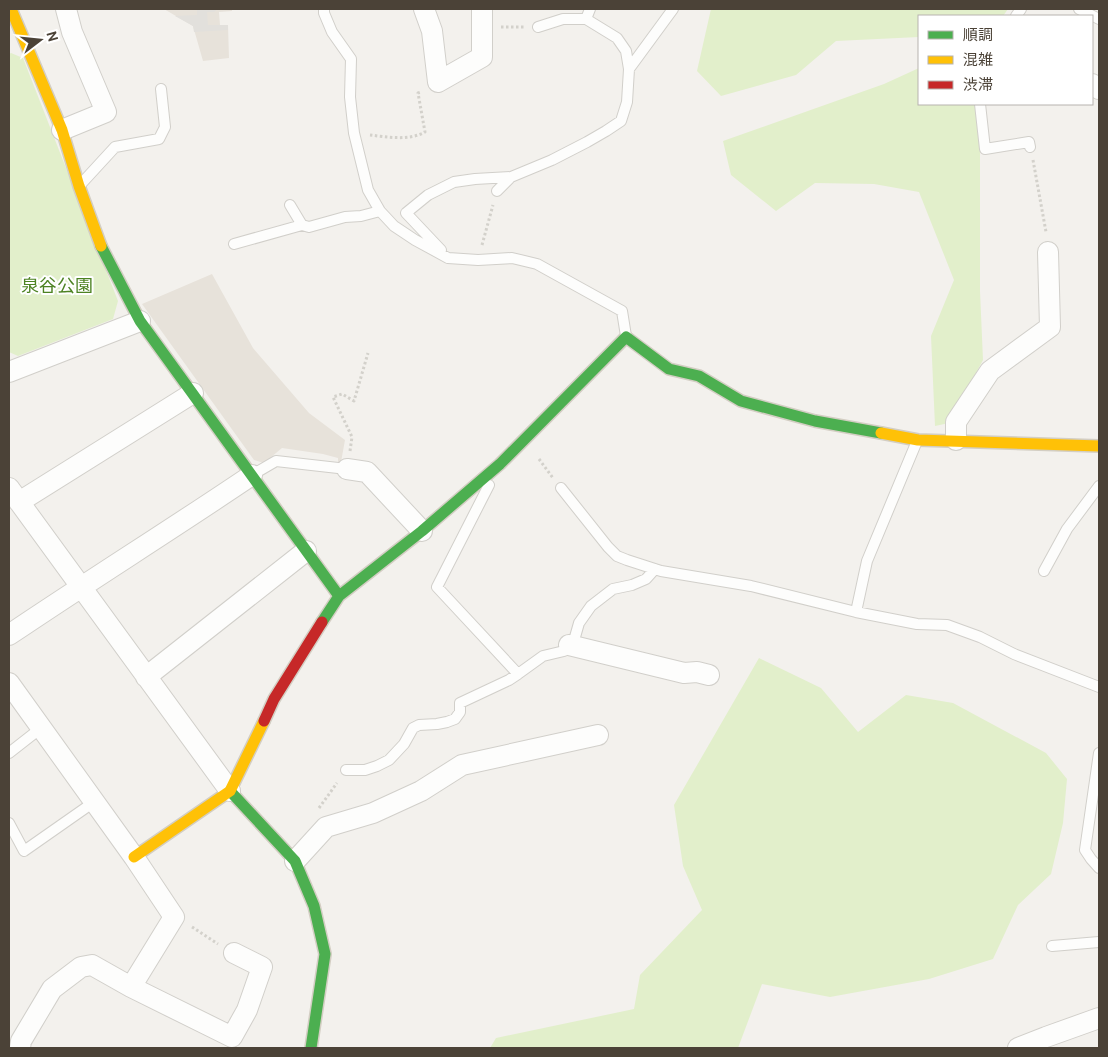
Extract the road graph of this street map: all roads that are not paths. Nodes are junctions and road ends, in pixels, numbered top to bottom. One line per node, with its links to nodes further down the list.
1 (12, 9): 10 (street)
2 (66, 9): 14 (street)
3 (324, 9): 20 (lane)
4 (424, 9): 7 (street)
5 (590, 9): 8 (lane)
6 (674, 9): 11 (lane)
7 (482, 18)
8 (586, 19): 9 (lane); 11 (lane)
9 (538, 27)
10 (16, 42): 14 (street)
11 (629, 69): 16 (lane)
12 (161, 89): 17 (lane)
13 (980, 105): 15 (lane)
14 (62, 130): 17 (street)
15 (1030, 147)
16 (511, 177): 18 (lane); 24 (lane)
17 (79, 186): 25 (street)
18 (497, 191)
19 (290, 205): 21 (lane)
20 (380, 211): 21 (lane); 24 (lane)
21 (302, 225): 22 (lane)
22 (234, 244)
23 (1048, 252): 30 (street)
24 (448, 258): 26 (lane)
25 (140, 321): 27 (street); 28 (street)
26 (626, 337): 29 (street); 32 (street)
27 (9, 371)
28 (193, 393): 34 (street); 37 (street)
29 (918, 440): 30 (street); 44 (lane)
30 (956, 440): 31 (street)
31 (1099, 446)
32 (500, 464): 38 (street); 47 (lane)
33 (347, 469): 34 (lane); 38 (street)
34 (252, 476): 39 (street); 42 (street)
35 (1099, 486): 41 (lane)
36 (561, 488): 40 (lane)
37 (14, 494): 42 (street)
38 (422, 531): 43 (street)
39 (306, 551): 43 (street); 49 (street)
40 (655, 569): 44 (lane); 46 (lane)
41 (1044, 571)
42 (81, 587): 45 (street); 49 (street)
43 (339, 596): 57 (street)
44 (856, 612): 51 (lane)
45 (9, 635)
46 (569, 645): 47 (lane); 48 (street)
47 (518, 674): 56 (lane)
48 (709, 675)
49 (146, 677): 57 (street)
50 (9, 683): 52 (street)
51 (1099, 686)
52 (42, 728): 54 (lane); 58 (street)
53 (598, 735): 61 (street)
54 (9, 753)
55 (1099, 753): 62 (lane)
56 (346, 770)
57 (230, 791): 60 (street); 61 (street)
58 (94, 802): 59 (lane); 60 (street)
59 (9, 823)
60 (134, 857): 66 (street)
61 (295, 861): 70 (street)
62 (1099, 868)
63 (1099, 942): 64 (lane)
64 (1052, 946)
65 (234, 954): 68 (street)
66 (131, 987): 68 (street); 69 (street)
67 (1099, 1018): 71 (street)
68 (229, 1043)
69 (20, 1048)
70 (311, 1048)
71 (1018, 1048)

